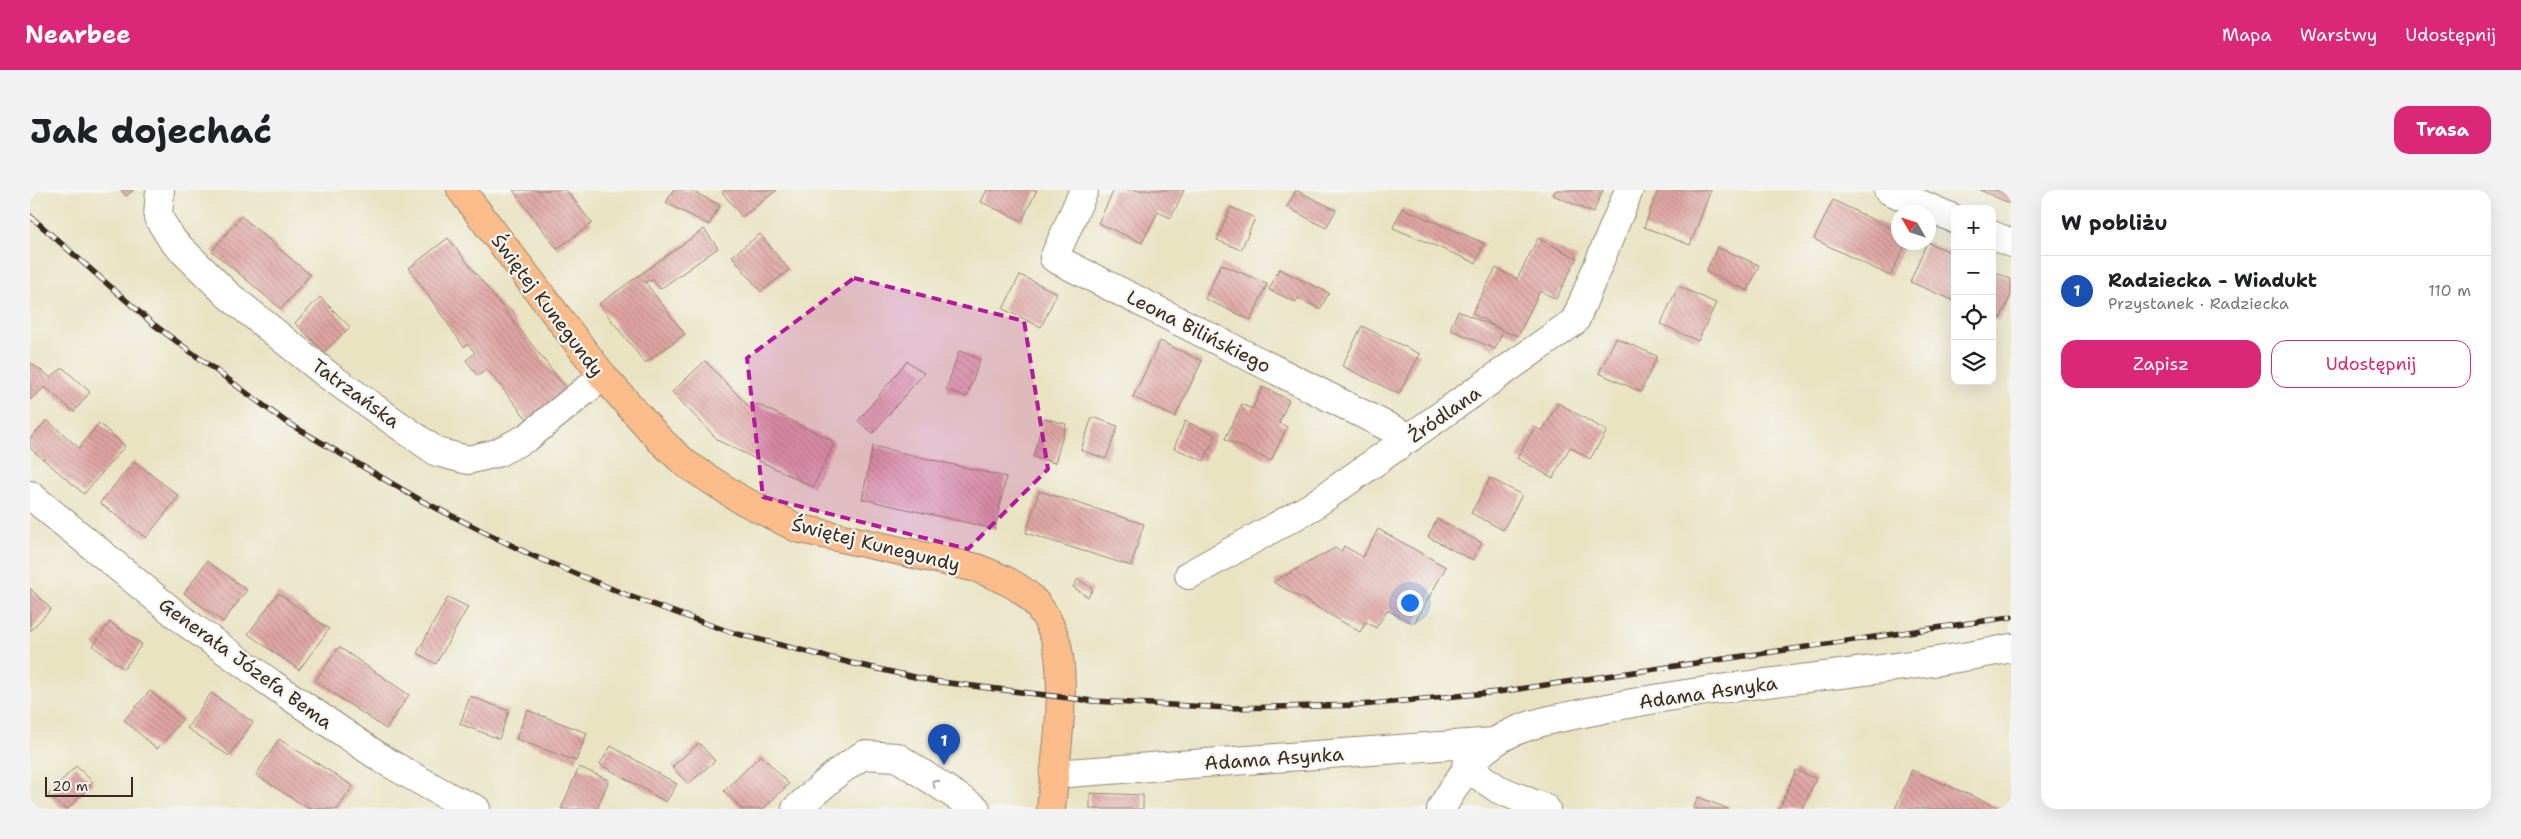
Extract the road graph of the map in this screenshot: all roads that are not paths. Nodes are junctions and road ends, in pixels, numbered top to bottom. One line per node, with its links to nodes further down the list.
1 (160, 190): 9 (street, Tatrzańska)
2 (461, 190): 9 (main road, Świętej Kunegundy)
3 (1084, 190): 10 (street, Leona Bilińskiego)
4 (1629, 190): 10 (street, Źródlana)
5 (1888, 190): 6 (street)
6 (1951, 217)
7 (1996, 237): 8 (street)
8 (2011, 243)
9 (603, 376): 16 (main road, Świętej Kunegundy)
10 (1410, 438): 12 (street, Źródlana)
11 (30, 495): 17 (street, Generała Józefa Bema)
12 (1189, 576)
13 (2011, 648): 14 (street, Adama Asnyka)
14 (1495, 742): 15 (street, Adama Asnyka); 16 (street, Adama Asynka)
15 (1466, 767): 21 (street, Adama Asnyka); 22 (street)
16 (1054, 774): 20 (main road, Świętej Kunegundy)
17 (476, 809)
18 (796, 809): 19 (street, one-way to 18)
19 (976, 809)
20 (1051, 809)
21 (1441, 809)
22 (1546, 809)

